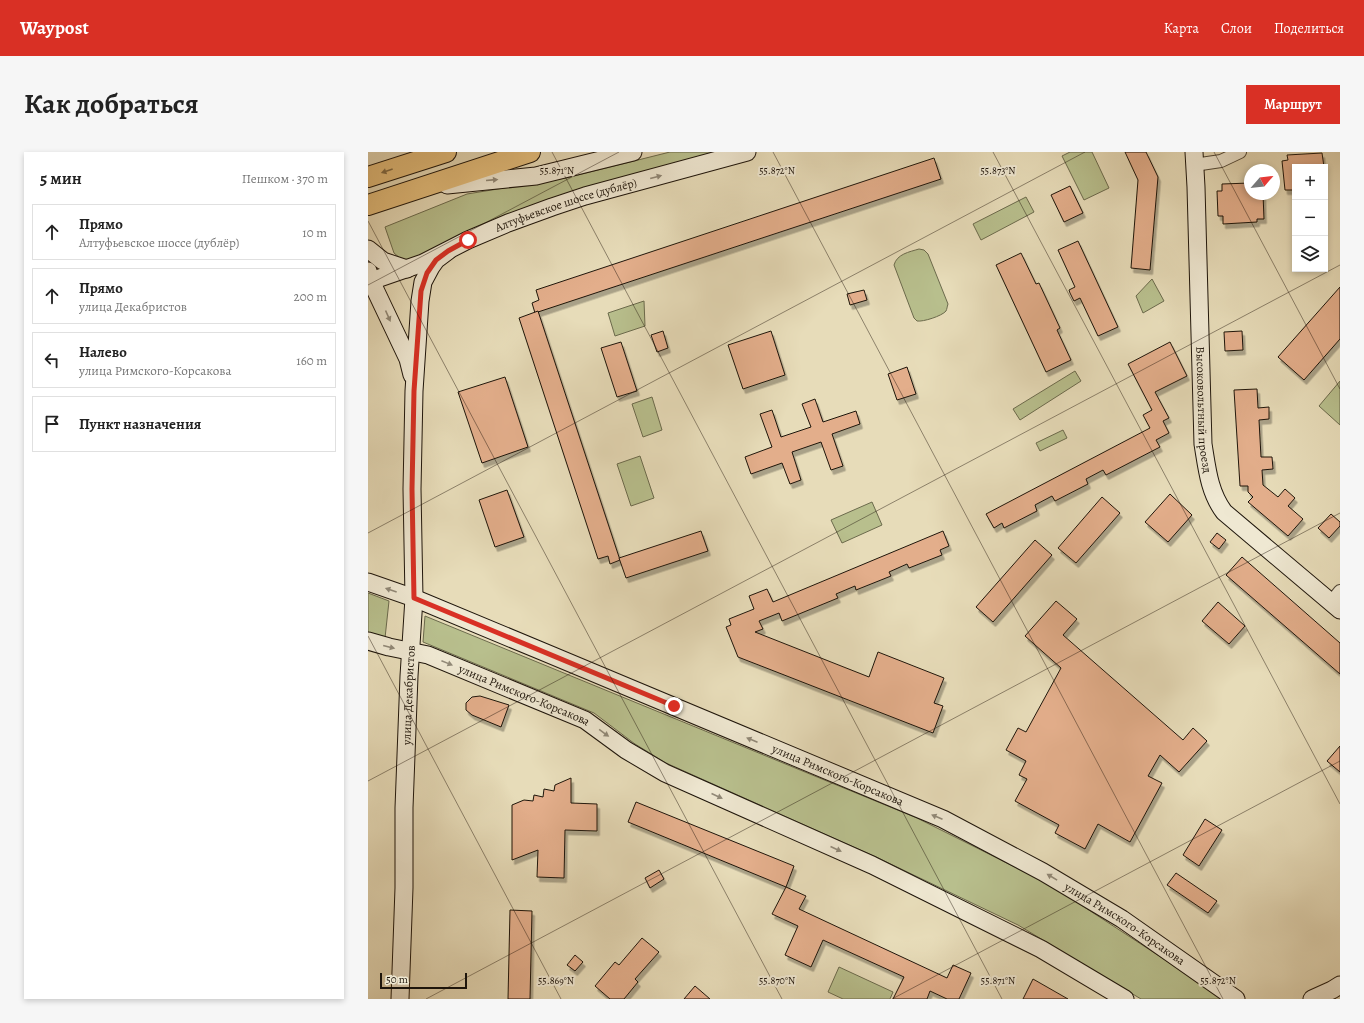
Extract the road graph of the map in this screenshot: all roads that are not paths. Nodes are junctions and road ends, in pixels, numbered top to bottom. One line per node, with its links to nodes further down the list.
1 (446, 152): 6 (main road)
2 (530, 152): 9 (main road)
3 (633, 152): 9 (street, one-way to 3)
4 (747, 152): 12 (street, Алтуфьевское шоссе (дублёр), one-way to 4)
5 (1240, 152): 7 (street)
6 (424, 158): 8 (main road, one-way to 8)
7 (1194, 159): 18 (street, Высоковольтный проезд)
8 (368, 177)
9 (425, 186): 10 (main road)
10 (368, 205)
11 (368, 249): 13 (street)
12 (448, 251): 13 (street, Алтуфьевское шоссе (дублёр)); 15 (street, улица Декабристов)
13 (407, 269): 14 (street, Алтуфьевское шоссе (дублёр))
14 (369, 278): 15 (street, улица Декабристов, one-way to 15)
15 (414, 391): 17 (street, улица Декабристов)
16 (368, 582): 17 (street, улица Римского-Корсакова, one-way to 16)
17 (414, 598): 20 (street, улица Декабристов); 24 (street, улица Римского-Корсакова, one-way to 17)
18 (1337, 601)
19 (368, 641): 20 (street, улица Римского-Корсакова, one-way to 20)
20 (410, 651): 22 (street, улица Декабристов); 23 (street, улица Римского-Корсакова, one-way to 23)
21 (1340, 985): 25 (street)
22 (400, 999)
23 (1125, 999)
24 (1236, 999)
25 (1312, 999)

